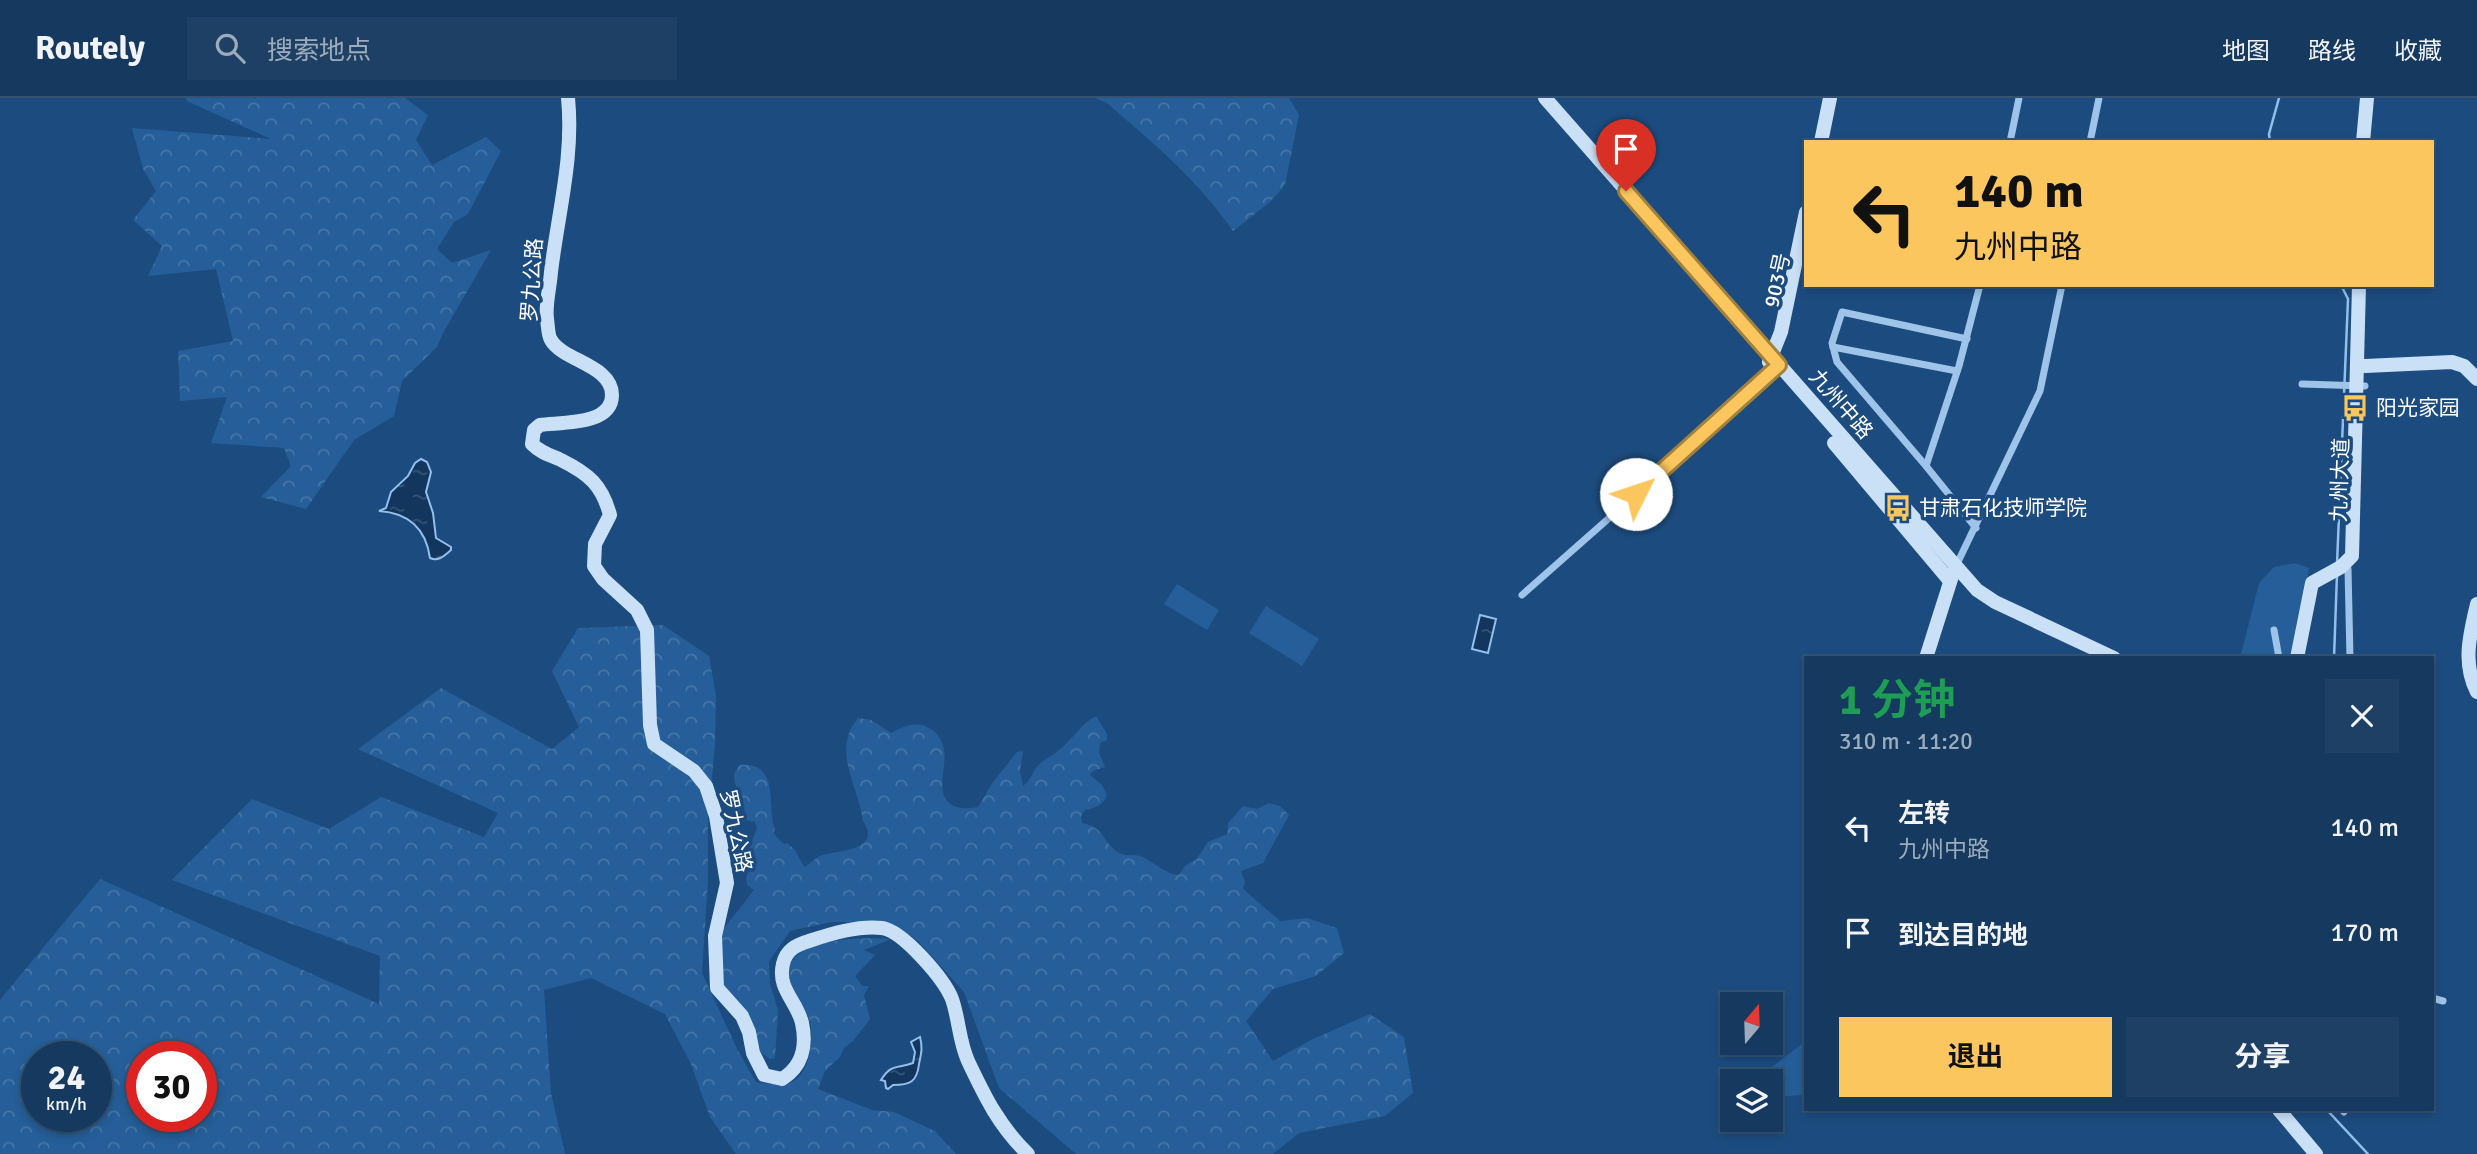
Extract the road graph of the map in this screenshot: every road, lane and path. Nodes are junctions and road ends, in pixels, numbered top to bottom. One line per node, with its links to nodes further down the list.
1 (568, 98): 50 (street, 罗九公路)
2 (1536, 98): 24 (street)
3 (1545, 98): 24 (street, 九州中路)
4 (1830, 98): 10 (street)
5 (1838, 98): 11 (street)
6 (2019, 98): 12 (street)
7 (2099, 98): 13 (street)
8 (2367, 98): 14 (street)
9 (2375, 98): 15 (street)
10 (1821, 140)
11 (1829, 140)
12 (2010, 140)
13 (2090, 140)
14 (2363, 140)
15 (2373, 140)
16 (1804, 222): 24 (street)
17 (1804, 252): 24 (street, 903号)
18 (1979, 287): 22 (street)
19 (2062, 287): 31 (street)
20 (2359, 287): 29 (street)
21 (2368, 287): 25 (street, 九州大道)
22 (1966, 339): 23 (street); 26 (street)
23 (1833, 346): 26 (street); 30 (street)
24 (1773, 364): 32 (street, 九州中路); 35 (street); 36 (street)
25 (2365, 366): 27 (street); 29 (street, 九州大道)
26 (1957, 371): 30 (street)
27 (2477, 379)
28 (2302, 384): 29 (street)
29 (2357, 386): 33 (street, 九州大道)
30 (1926, 466): 31 (street)
31 (1976, 528): 32 (street)
32 (1956, 567): 35 (street); 40 (street, 九州中路)
33 (2344, 569): 34 (street); 44 (street)
34 (2325, 578): 42 (street); 43 (street)
35 (1950, 581): 39 (street)
36 (1522, 595)
37 (2477, 604): 45 (street)
38 (2274, 630): 41 (street)
39 (1927, 656)
40 (2110, 656)
41 (2279, 656)
42 (2297, 656)
43 (2306, 656)
44 (2350, 656)
45 (2477, 692)
46 (2434, 999): 47 (street)
47 (2443, 1001)
48 (2280, 1111): 51 (street)
49 (2288, 1111): 52 (street)
50 (1028, 1154)
51 (2316, 1154)
52 (2323, 1154)

